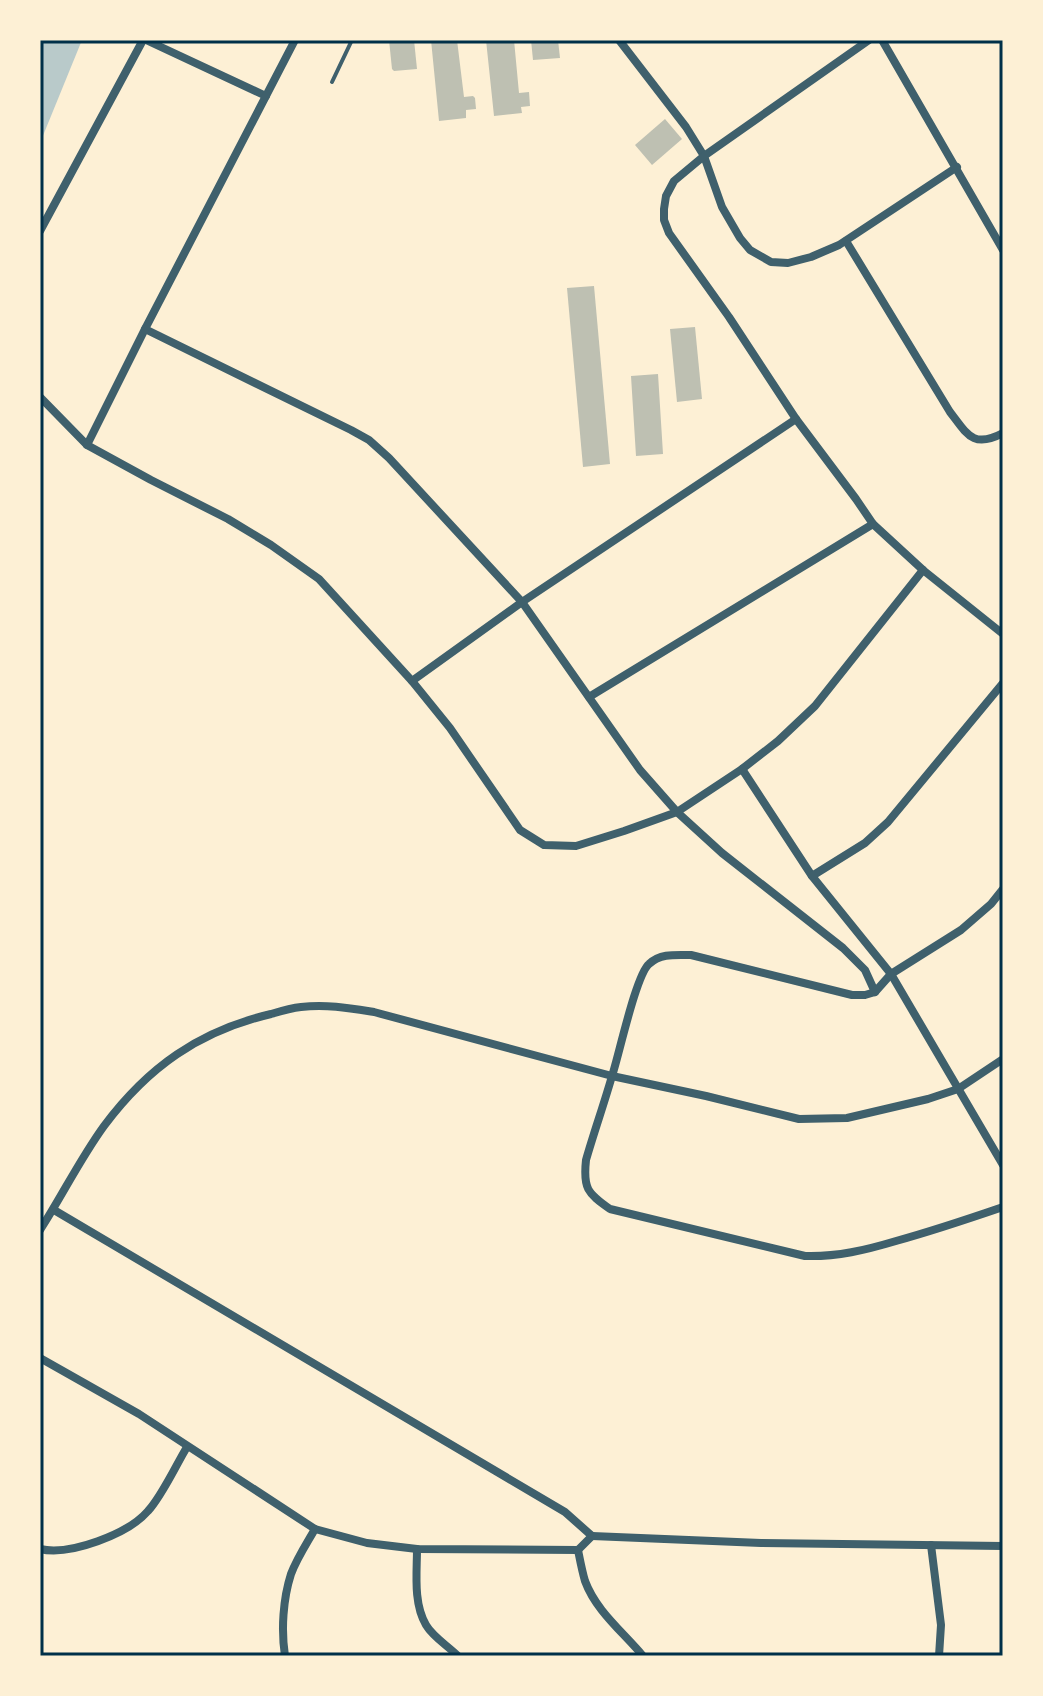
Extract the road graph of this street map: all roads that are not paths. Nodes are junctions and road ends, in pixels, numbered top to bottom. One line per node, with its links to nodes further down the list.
1 (144, 40): 8 (street); 11 (street)
2 (295, 40): 8 (street)
3 (352, 40): 7 (lane)
4 (619, 40): 9 (street)
5 (869, 40): 9 (street)
6 (882, 40): 10 (street)
7 (332, 82)
8 (266, 96): 14 (street)
9 (704, 156): 12 (street); 16 (street)
10 (957, 167): 12 (street); 13 (street)
11 (40, 231)
12 (846, 241): 17 (street)
13 (1003, 250)
14 (145, 329): 18 (street); 21 (street)
15 (40, 397): 18 (street)
16 (796, 419): 19 (street); 21 (street)
17 (999, 436)
18 (87, 445): 23 (street)
19 (873, 524): 20 (street); 25 (street)
20 (923, 570): 22 (street); 26 (street)
21 (522, 602): 23 (street); 25 (street)
22 (1003, 634)
23 (412, 681): 27 (street)
24 (1003, 683): 28 (street)
25 (589, 697): 27 (street)
26 (742, 769): 27 (street); 28 (street)
27 (677, 812): 31 (street)
28 (812, 876): 30 (street)
29 (1003, 889): 30 (street)
30 (891, 974): 31 (street); 34 (street)
31 (875, 992): 33 (street)
32 (1003, 1059): 34 (street)
33 (612, 1076): 34 (street); 36 (street); 37 (street)
34 (958, 1089): 35 (street)
35 (1003, 1165)
36 (1003, 1207)
37 (54, 1210): 38 (street); 42 (street)
38 (40, 1230)
39 (40, 1358): 40 (street)
40 (187, 1447): 41 (street); 45 (street)
41 (315, 1529): 46 (street); 48 (street)
42 (592, 1536): 43 (street); 47 (street)
43 (931, 1545): 44 (street); 51 (street)
44 (1003, 1546)
45 (40, 1549)
46 (417, 1549): 47 (street); 49 (street)
47 (578, 1550): 50 (street)
48 (285, 1656)
49 (458, 1656)
50 (643, 1656)
51 (939, 1656)

